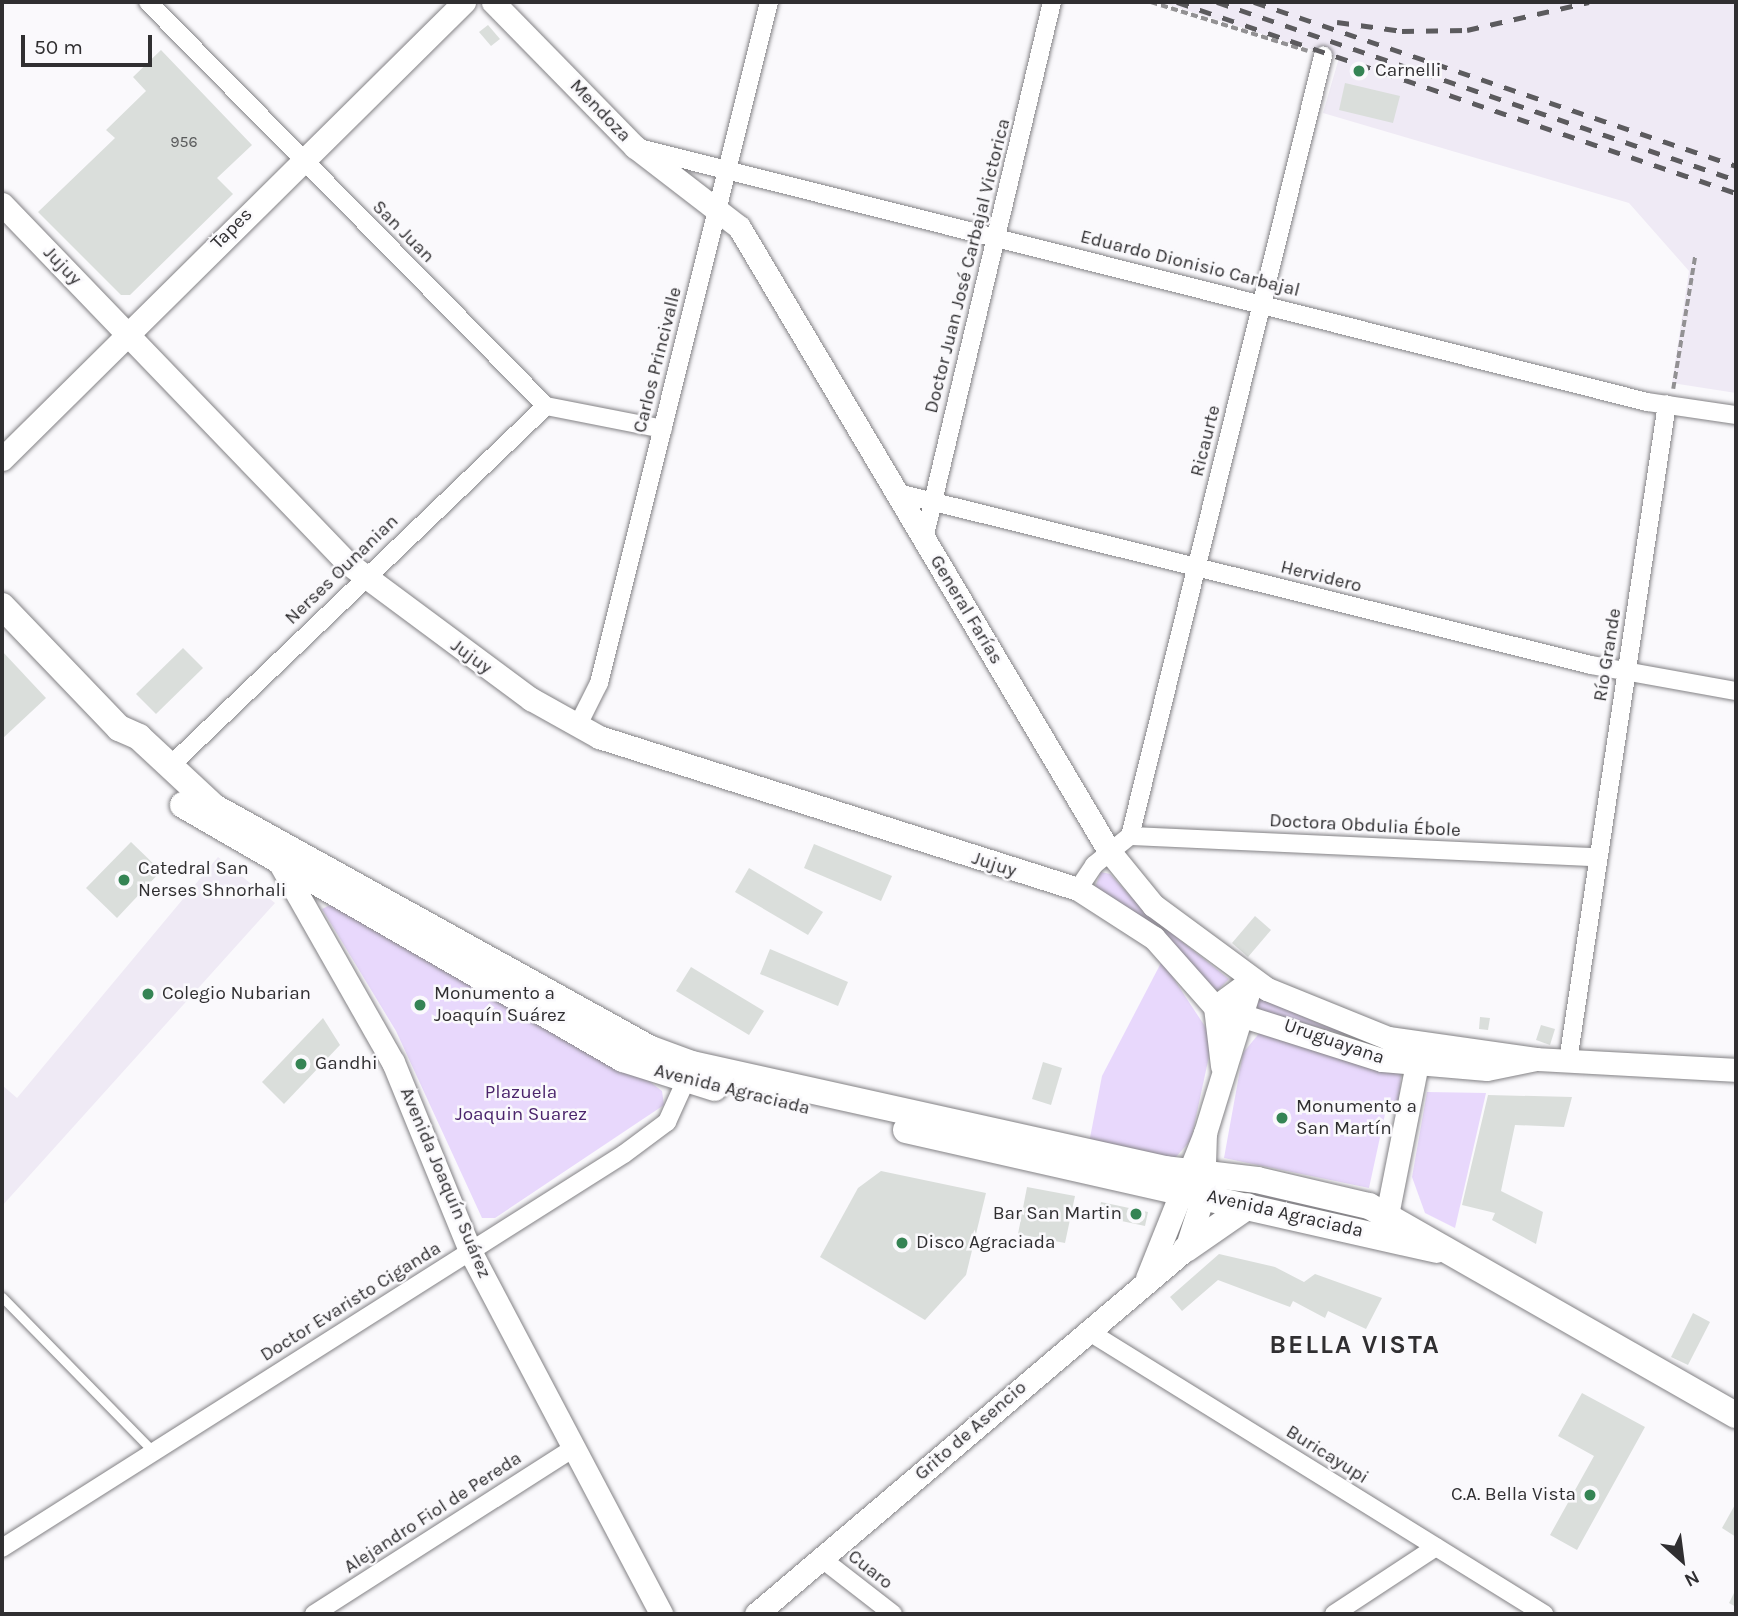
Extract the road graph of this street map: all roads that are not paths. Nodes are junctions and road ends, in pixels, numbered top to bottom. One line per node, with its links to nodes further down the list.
1 (148, 2): 8 (street, San Juan)
2 (464, 2): 8 (street, Tapes)
3 (493, 2): 7 (street, Mendoza)
4 (769, 2): 9 (street, Carlos Princivalle)
5 (1052, 2): 12 (street, Doctor Juan José Carbajal Victorica)
6 (1323, 55): 13 (street, Ricaurte)
7 (635, 147): 9 (street, Eduardo Dionisio Carbajal); 11 (street, Mendoza)
8 (302, 160): 14 (street, Tapes); 16 (street, San Juan)
9 (728, 167): 11 (street, Carlos Princivalle); 12 (street, Eduardo Dionisio Carbajal)
10 (2, 204): 14 (street, Jujuy)
11 (718, 207): 18 (street, Carlos Princivalle); 20 (street, General Farías)
12 (997, 236): 13 (street, Eduardo Dionisio Carbajal); 21 (street, Doctor Juan José Carbajal Victorica)
13 (1261, 304): 15 (street, Eduardo Dionisio Carbajal); 23 (street, Ricaurte)
14 (126, 334): 19 (street, Tapes); 24 (street, Jujuy)
15 (1667, 404): 17 (street, Eduardo Dionisio Carbajal); 26 (street, Río Grande)
16 (546, 406): 18 (street); 24 (street, Nerses Ounanian)
17 (1736, 415)
18 (663, 429): 28 (street, Carlos Princivalle)
19 (2, 459)
20 (898, 494): 21 (street, Hervidero); 22 (street, General Farías)
21 (932, 503): 22 (street, Doctor Juan José Carbajal Victorica); 23 (street, Hervidero)
22 (924, 539): 32 (street, General Farías)
23 (1196, 568): 26 (street, Hervidero); 31 (street, Ricaurte)
24 (364, 577): 28 (street, Jujuy); 30 (street, Nerses Ounanian)
25 (2, 606): 29 (main road, Avenida Agraciada)
26 (1626, 673): 27 (street, Hervidero); 33 (street, Río Grande)
27 (1736, 691)
28 (578, 725): 35 (street, Jujuy)
29 (119, 729): 30 (main road, Avenida Agraciada); 34 (main road, Avenida Agraciada)
30 (169, 767): 43 (main road, Avenida Agraciada)
31 (1130, 836): 32 (street); 33 (street, Doctora Obdulia Ébole)
32 (1109, 851): 35 (street); 36 (street, General Farías)
33 (1598, 857): 40 (street, Río Grande)
34 (282, 867): 43 (main road, Avenida Agraciada); 49 (street, Avenida Joaquín Suárez)
35 (1078, 889): 37 (street, Jujuy)
36 (1252, 979): 37 (street); 38 (street); 39 (street, Uruguayana)
37 (1215, 1007): 38 (street, Uruguayana); 41 (street)
38 (1247, 1014): 39 (street, Uruguayana); 41 (street)
39 (1418, 1055): 40 (street, Uruguayana); 46 (street)
40 (1567, 1061): 42 (street, Uruguayana)
41 (1222, 1066): 44 (street)
42 (1736, 1070)
43 (689, 1073): 44 (main road, Avenida Agraciada); 49 (street, Doctor Evaristo Ciganda)
44 (1194, 1183): 45 (main road, Avenida Agraciada); 46 (main road, Avenida Agraciada); 47 (street); 50 (street)
45 (1248, 1206): 47 (main road); 48 (main road, Avenida Agraciada)
46 (1387, 1215): 48 (main road, Avenida Agraciada)
47 (1186, 1249): 50 (street, Grito de Asencio)
48 (1437, 1250): 53 (main road, Avenida Agraciada)
49 (470, 1251): 54 (street, Avenida Joaquín Suárez); 55 (street, Doctor Evaristo Ciganda)
50 (1145, 1283): 52 (street, Grito de Asencio)
51 (2, 1297): 55 (lane)
52 (1088, 1331): 56 (street, Buricayupi); 58 (street, Grito de Asencio)
53 (1736, 1415)
54 (574, 1448): 59 (street, Alejandro Fiol de Pereda); 60 (street, Avenida Joaquín Suárez)
55 (154, 1452): 57 (street, Doctor Evaristo Ciganda)
56 (1436, 1547): 63 (street); 64 (street, Buricayupi)
57 (2, 1548)
58 (822, 1559): 61 (street, Grito de Asencio); 62 (street, Cuaro)
59 (314, 1614)
60 (661, 1614)
61 (756, 1614)
62 (893, 1614)
63 (1334, 1614)
64 (1545, 1614)

